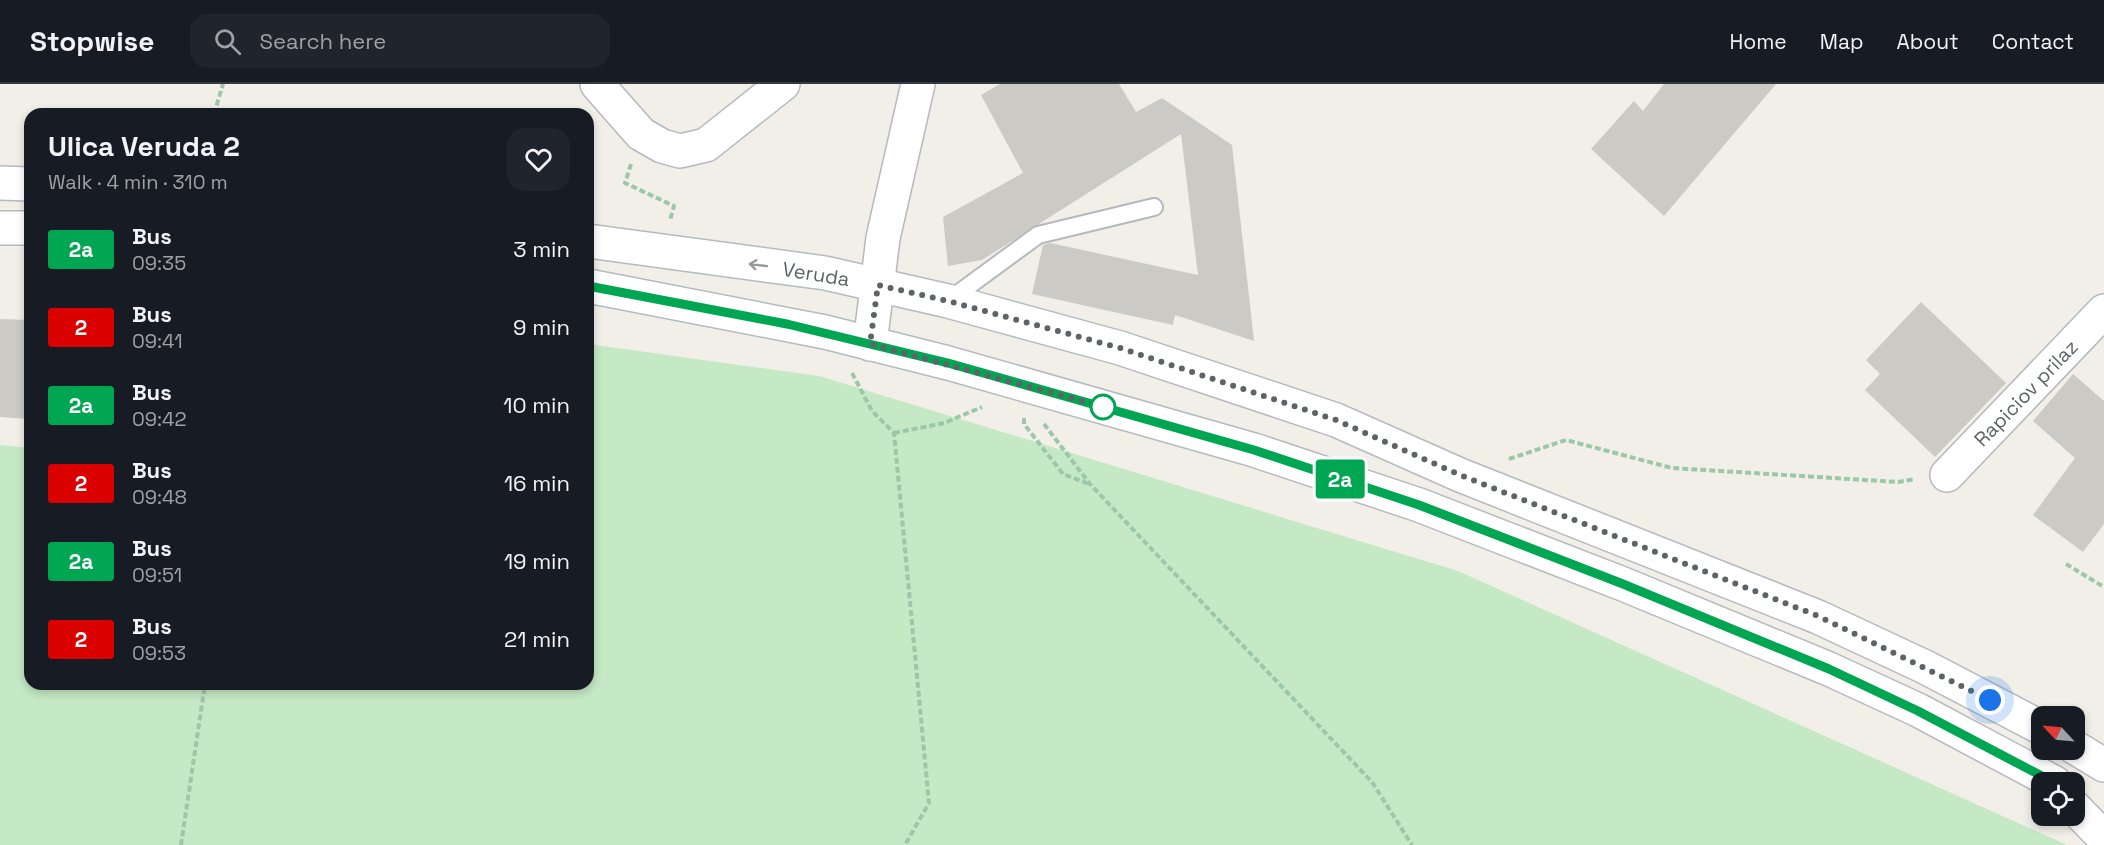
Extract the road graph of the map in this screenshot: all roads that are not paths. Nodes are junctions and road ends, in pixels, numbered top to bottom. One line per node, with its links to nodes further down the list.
1 (597, 84): 2 (main road)
2 (783, 84)
3 (918, 84): 10 (main road)
4 (0, 183): 5 (main road)
5 (24, 184)
6 (1154, 207): 12 (lane)
7 (0, 228): 8 (main road)
8 (24, 228)
9 (594, 242): 10 (main road, Veruda, one-way to 9)
10 (878, 285): 12 (main road, Veruda); 14 (main road)
11 (594, 287): 14 (main road)
12 (948, 301): 16 (main road, Veruda)
13 (2104, 311): 15 (main road, Rapiciov prilaz)
14 (860, 341): 17 (main road)
15 (1947, 475)
16 (2031, 722)
17 (2033, 772)
18 (2085, 802): 19 (main road)
19 (2104, 813)
20 (2085, 818): 21 (main road)
21 (2104, 838)

